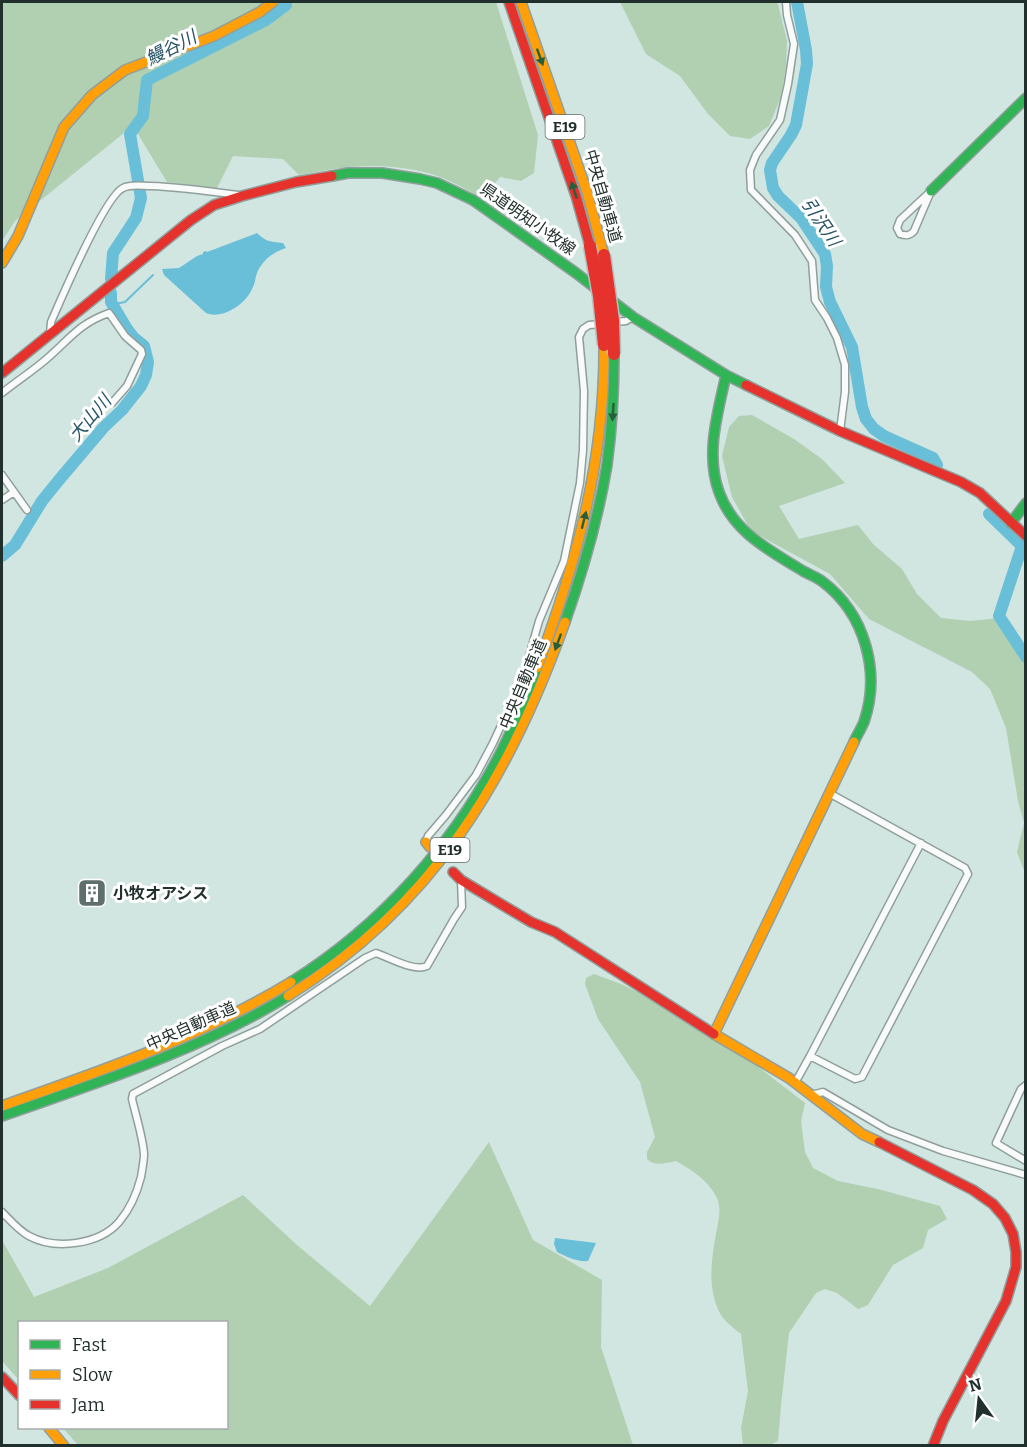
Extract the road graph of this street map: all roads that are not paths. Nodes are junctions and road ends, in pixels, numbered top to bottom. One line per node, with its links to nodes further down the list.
1 (273, 2): 8 (main road)
2 (509, 2): 11 (main road, 中央自動車道 / E19, one-way to 2, bridge)
3 (521, 2): 11 (main road, 中央自動車道 / E19, one-way to 11, bridge)
4 (786, 2): 16 (street)
5 (1026, 98): 6 (main road)
6 (931, 191): 6 (street)
7 (242, 196): 9 (main road, 県道明知小牧線); 10 (main road, 県道明知小牧線); 10 (street)
8 (2, 263)
9 (633, 317): 13 (main road, 県道明知小牧線); 26 (street)
10 (50, 334): 12 (main road, 県道明知小牧線)
11 (609, 350): 33 (main road, 中央自動車道 / E19, one-way to 11); 34 (main road, 中央自動車道 / E19, one-way to 34)
12 (2, 373)
13 (726, 375): 16 (main road, 県道明知小牧線); 24 (main road)
14 (2, 393): 15 (street)
15 (112, 403)
16 (840, 431): 22 (main road, 県道明知小牧線)
17 (2, 475): 18 (street)
18 (14, 492): 19 (street); 21 (street)
19 (2, 500)
20 (1026, 503): 22 (main road)
21 (27, 510)
22 (1011, 523): 23 (main road, 県道明知小牧線)
23 (1026, 536)
24 (830, 793): 25 (street); 28 (main road)
25 (921, 843): 29 (street); 29 (street)
26 (428, 844)
27 (457, 876): 28 (main road); 37 (street)
28 (714, 1034): 30 (main road)
29 (810, 1056): 30 (street)
30 (795, 1083): 32 (main road)
31 (1026, 1085): 35 (street)
32 (810, 1096): 36 (street); 42 (main road)
33 (2, 1106)
34 (2, 1116)
35 (1026, 1161)
36 (1026, 1175)
37 (2, 1212)
38 (2, 1377): 39 (main road)
39 (18, 1394)
40 (51, 1429): 41 (main road)
41 (64, 1446)
42 (933, 1446)

